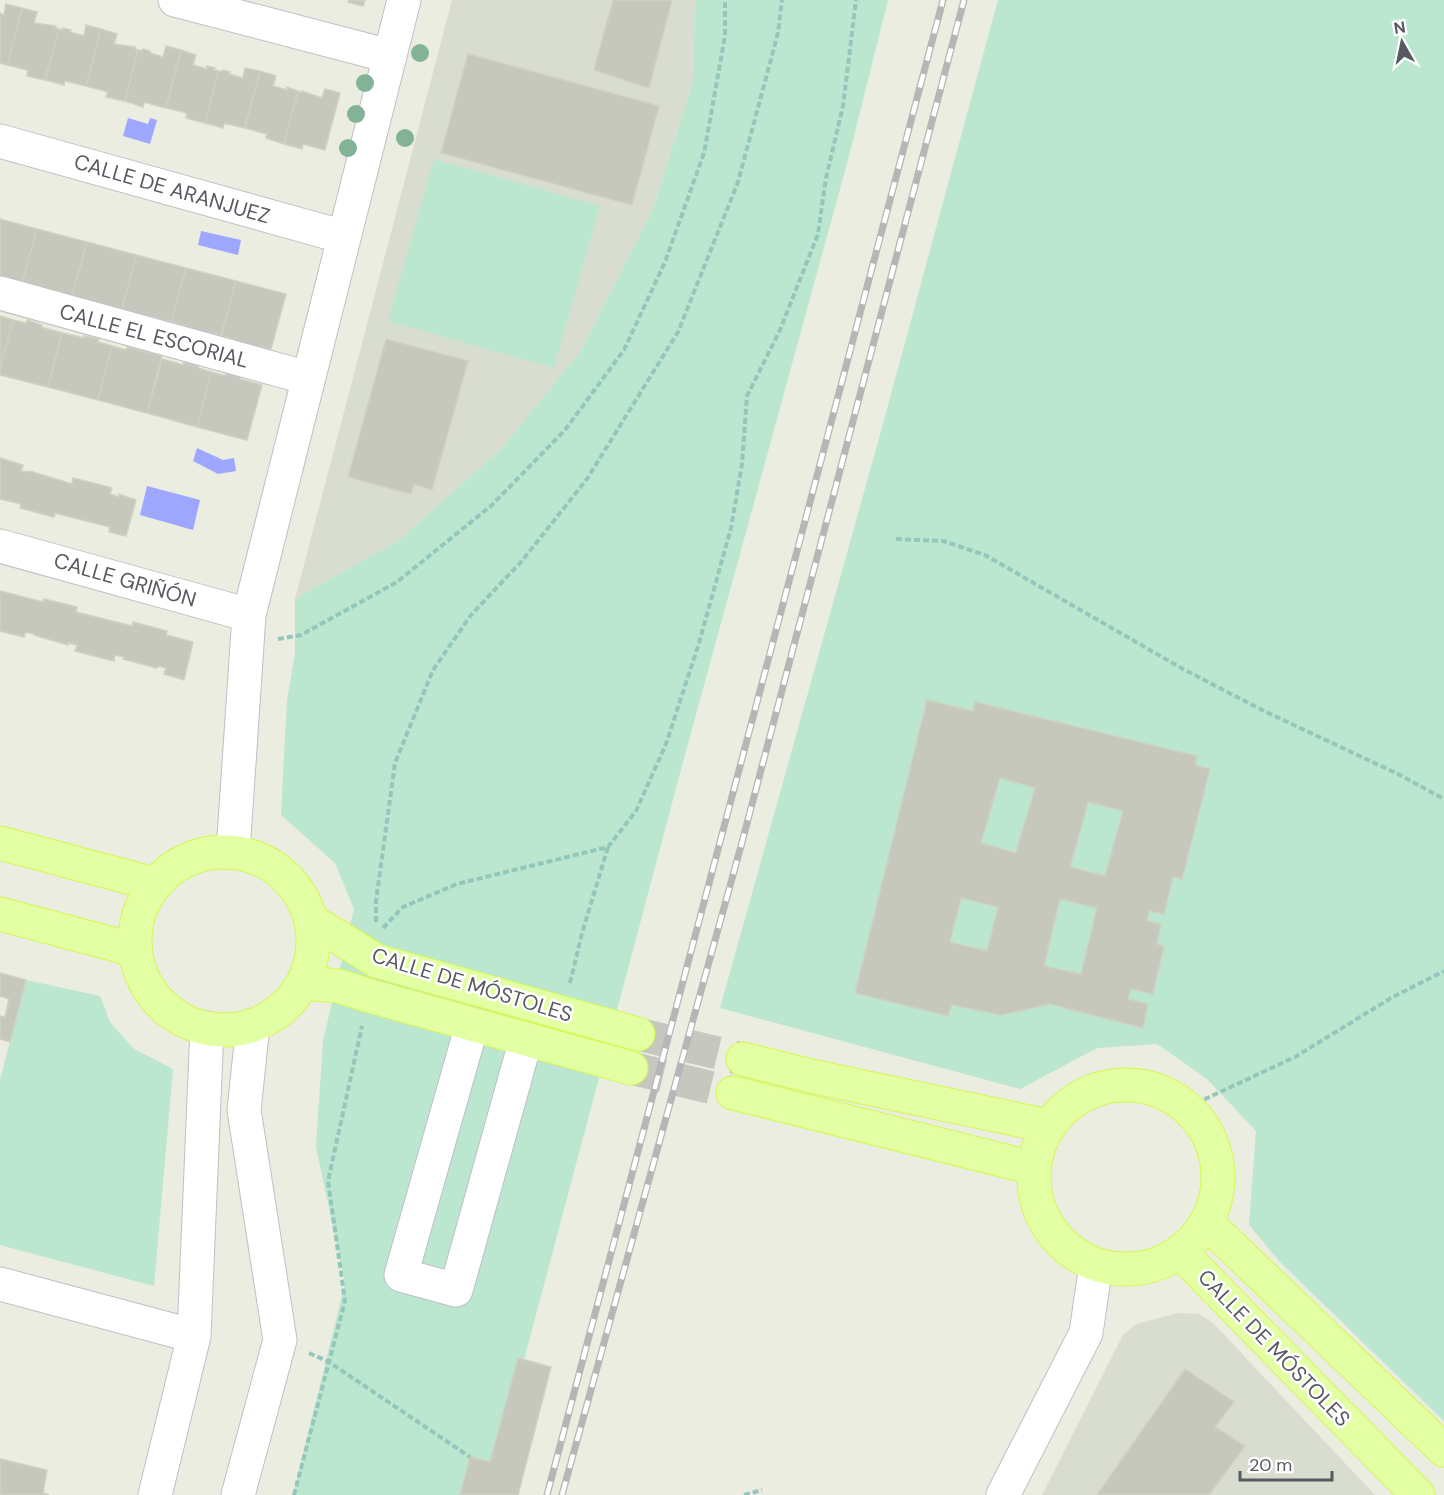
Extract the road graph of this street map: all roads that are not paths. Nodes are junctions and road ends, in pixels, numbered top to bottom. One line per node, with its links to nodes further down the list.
1 (175, 0): 3 (street)
2 (404, 0): 3 (street)
3 (389, 56): 5 (street)
4 (0, 141): 5 (street, CALLE DE ARANJUEZ)
5 (344, 237): 7 (street)
6 (0, 293): 7 (street, CALLE EL ESCORIAL)
7 (308, 378): 9 (street)
8 (0, 546): 9 (street, CALLE GRIÑÓN)
9 (248, 630): 11 (street)
10 (0, 843): 12 (main road)
11 (233, 852): 12 (main road); 14 (main road)
12 (154, 884): 15 (main road)
13 (0, 914): 15 (main road)
14 (312, 921): 16 (main road); 20 (main road, CALLE DE MÓSTOLES)
15 (135, 950): 19 (main road)
16 (303, 982): 17 (main road); 18 (main road, CALLE DE MÓSTOLES)
17 (253, 1025): 19 (main road); 34 (street)
18 (472, 1025): 21 (main road, CALLE DE MÓSTOLES); 21 (street)
19 (207, 1028): 31 (street)
20 (638, 1034)
21 (526, 1039): 23 (main road, CALLE DE MÓSTOLES)
22 (743, 1059): 25 (main road)
23 (631, 1068)
24 (734, 1093): 26 (main road)
25 (1048, 1126): 26 (main road); 27 (main road)
26 (1033, 1168): 29 (main road)
27 (1207, 1223): 28 (main road); 32 (main road, CALLE DE MÓSTOLES)
28 (1180, 1252): 29 (main road); 36 (main road, CALLE DE MÓSTOLES)
29 (1096, 1265): 35 (street)
30 (0, 1284): 31 (street)
31 (194, 1336): 33 (street)
32 (1444, 1450)
33 (155, 1495)
34 (238, 1495)
35 (1003, 1495)
36 (1418, 1495)

